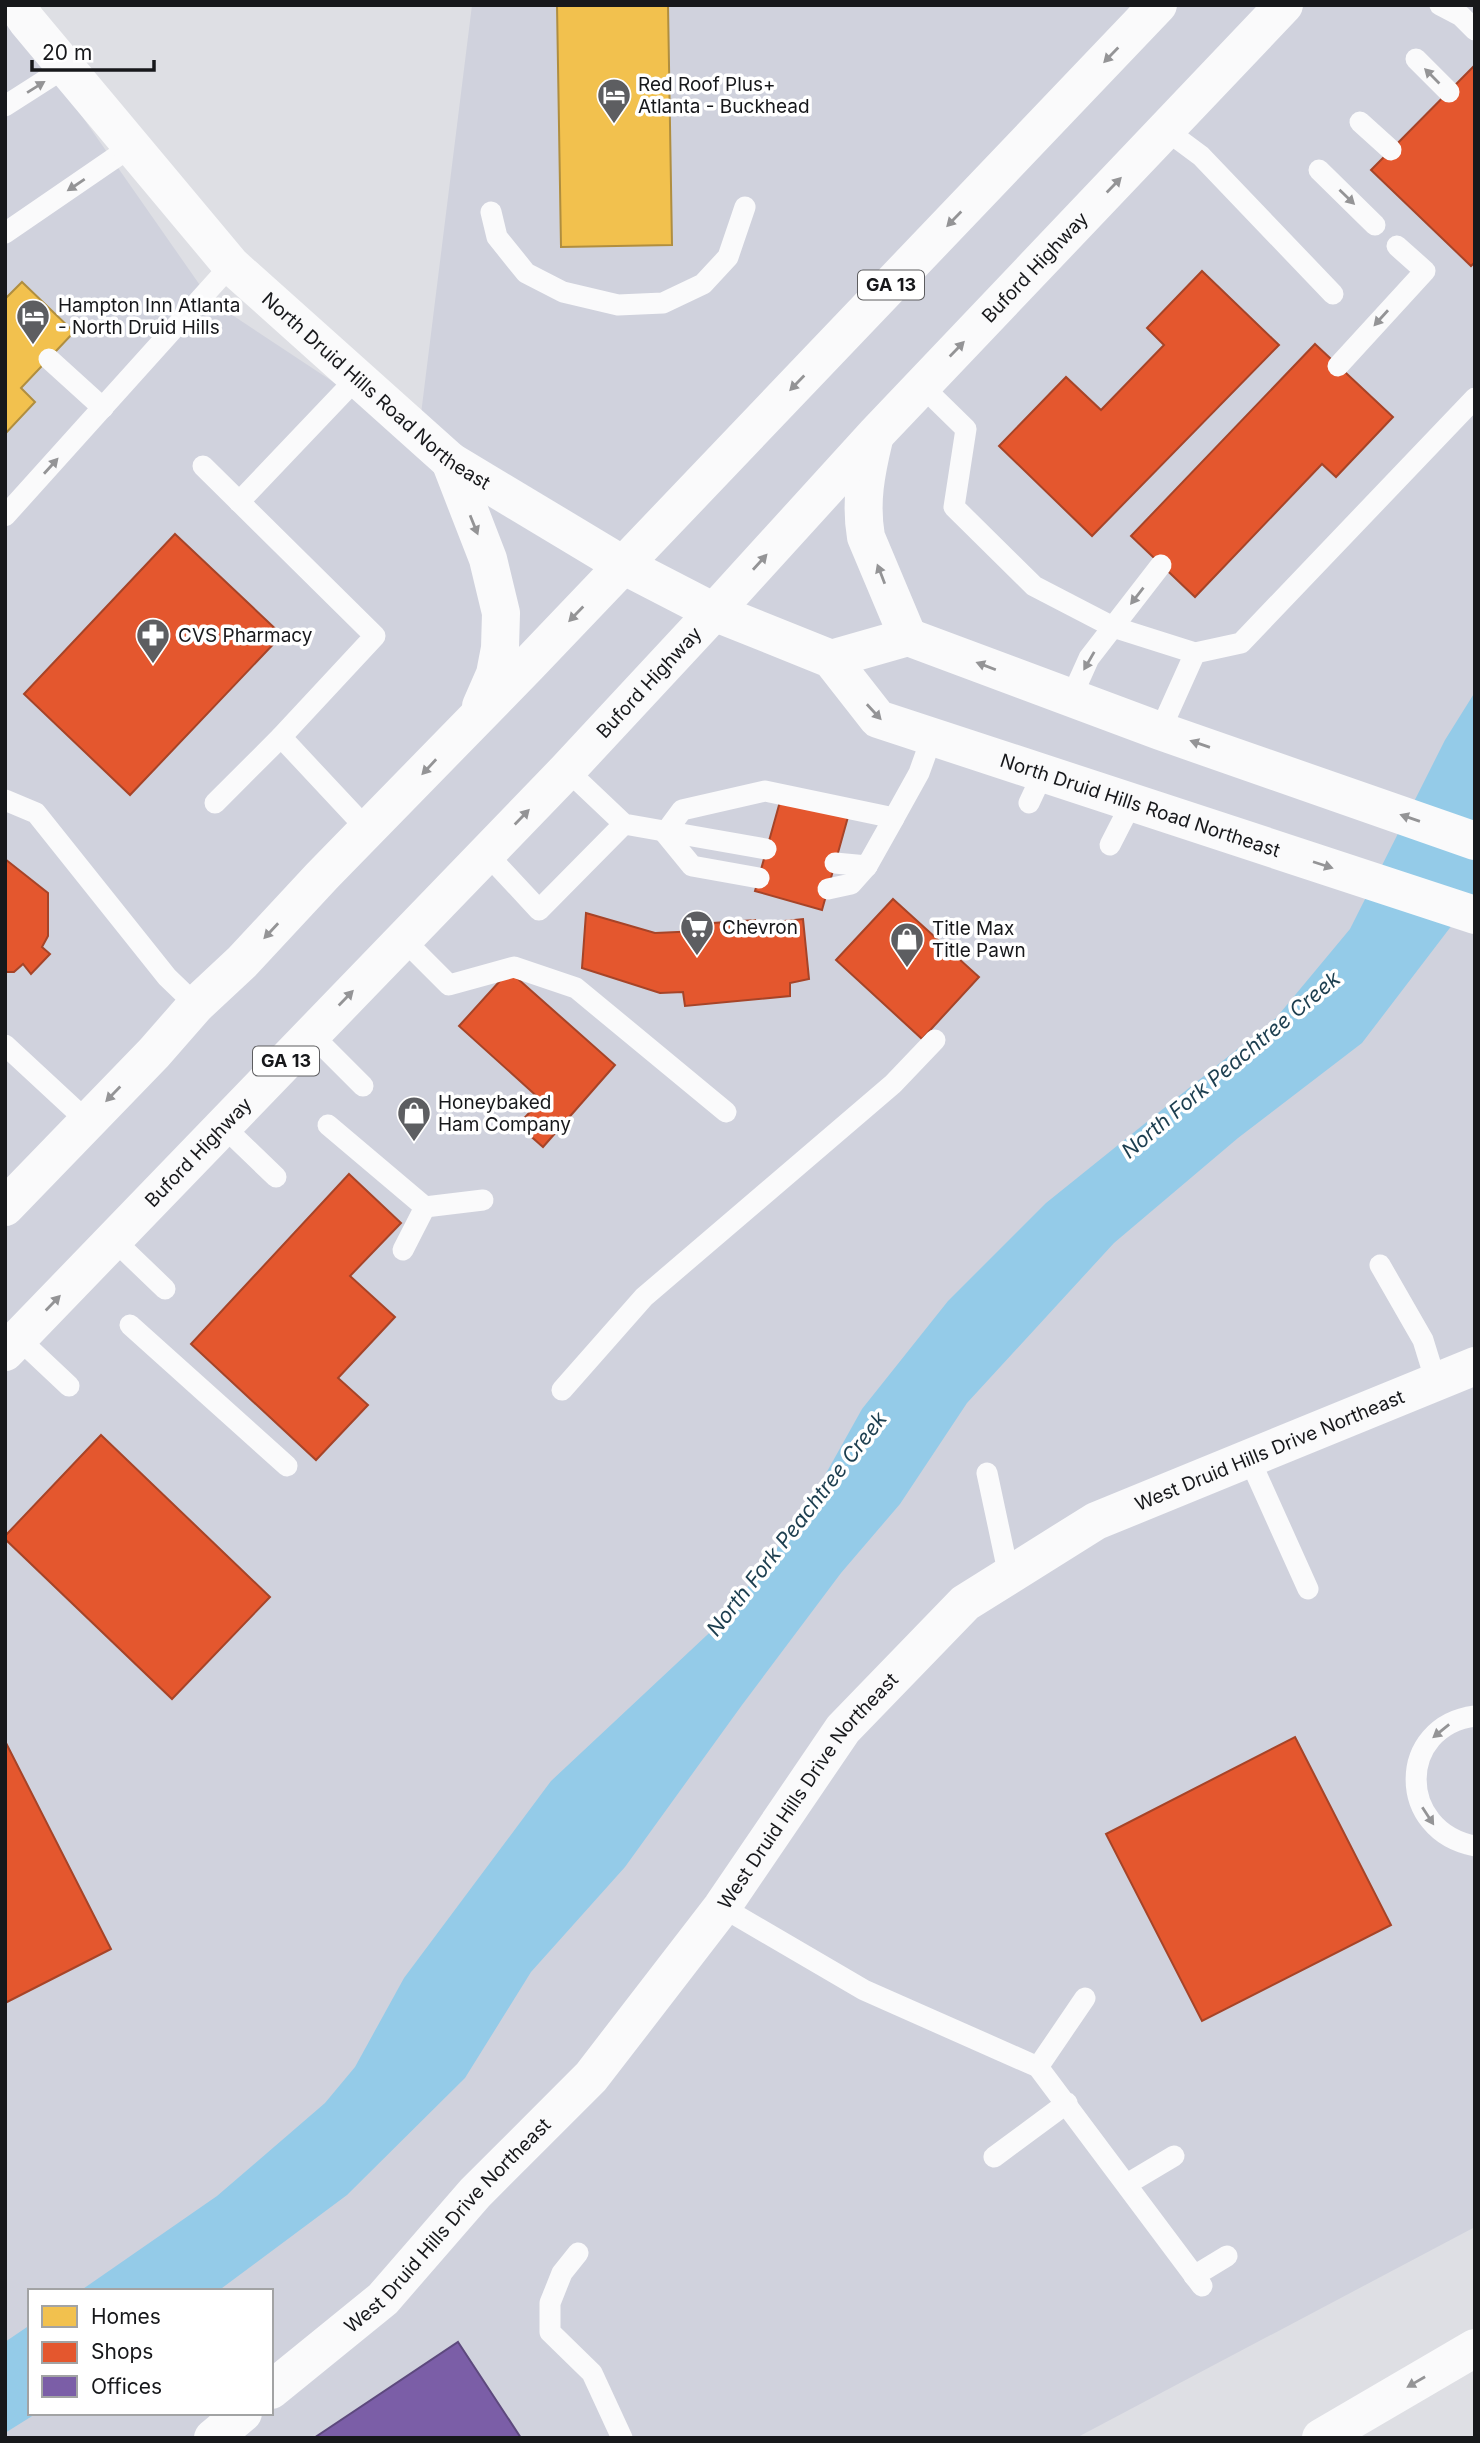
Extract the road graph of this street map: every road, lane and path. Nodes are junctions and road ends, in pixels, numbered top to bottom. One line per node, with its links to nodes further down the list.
1 (16, 5): 7 (main road, North Druid Hills Road Northeast)
2 (1158, 5): 33 (main road, GA 13, one-way to 33)
3 (1284, 5): 11 (main road, Buford Highway / GA 13)
4 (1440, 5): 5 (lane)
5 (1475, 30)
6 (1416, 59): 8 (lane, one-way to 6)
7 (66, 67): 9 (lane, one-way to 7); 12 (main road, North Druid Hills Road Northeast)
8 (1449, 92)
9 (5, 106)
10 (1360, 122): 13 (lane)
11 (1166, 130): 21 (lane); 25 (main road, Buford Highway / GA 13, one-way to 11)
12 (132, 146): 18 (lane, one-way to 18); 20 (main road, North Druid Hills Road Northeast)
13 (1391, 150)
14 (1319, 170): 17 (lane, one-way to 17)
15 (745, 207): 16 (lane)
16 (491, 212)
17 (1375, 225)
18 (5, 233)
19 (1397, 246): 23 (lane, one-way to 23)
20 (231, 265): 24 (main road, North Druid Hills Road Northeast); 27 (lane)
21 (1333, 294)
22 (49, 359): 27 (lane)
23 (1338, 366)
24 (357, 378): 29 (main road, North Druid Hills Road Northeast); 31 (lane)
25 (922, 386): 28 (main road, Buford Highway / GA 13); 36 (lane)
26 (1475, 398): 38 (lane)
27 (103, 408): 32 (lane, one-way to 27)
28 (876, 434): 35 (main road, Buford Highway / GA 13, one-way to 28); 37 (main road, one-way to 28)
29 (450, 461): 33 (main road, North Druid Hills Road Northeast); 41 (main road, one-way to 41)
30 (203, 467): 31 (lane)
31 (239, 502): 43 (lane)
32 (5, 516)
33 (623, 565): 35 (main road, North Druid Hills Road Northeast); 41 (main road, GA 13, one-way to 41)
34 (1161, 565): 36 (lane, one-way to 36)
35 (714, 612): 39 (main road, North Druid Hills Road Northeast); 45 (main road, Buford Highway / GA 13)
36 (1113, 627): 38 (lane); 40 (lane, one-way to 40)
37 (908, 636): 39 (main road); 40 (main road, one-way to 37)
38 (1195, 653): 42 (lane)
39 (831, 659): 44 (main road, North Druid Hills Road Northeast, one-way to 44)
40 (1071, 698): 42 (main road)
41 (476, 717): 51 (main road, GA 13, one-way to 51)
42 (1160, 731): 53 (main road, one-way to 42)
43 (281, 737): 48 (lane); 51 (lane)
44 (932, 737): 47 (main road, North Druid Hills Road Northeast); 49 (lane)
45 (567, 770): 50 (lane); 56 (main road, Buford Highway / GA 13, one-way to 45)
46 (5, 800): 63 (lane)
47 (1132, 802): 54 (lane); 61 (main road, North Druid Hills Road Northeast, one-way to 61)
48 (215, 803)
49 (894, 818): 52 (lane); 58 (lane)
50 (624, 824): 52 (lane); 56 (lane)
51 (367, 829): 63 (main road, GA 13, one-way to 63)
52 (665, 833): 55 (lane); 59 (lane)
53 (1475, 841)
54 (1110, 845)
55 (766, 849)
56 (486, 853): 62 (main road, Buford Highway / GA 13)
57 (835, 863): 58 (lane)
58 (867, 866): 60 (lane)
59 (758, 878)
60 (828, 888)
61 (1475, 915)
62 (403, 939): 64 (main road, Buford Highway / GA 13, one-way to 62); 68 (lane)
63 (196, 1005): 69 (main road, GA 13, one-way to 69)
64 (311, 1034): 67 (lane); 71 (main road, Buford Highway / GA 13)
65 (935, 1040): 85 (lane)
66 (5, 1045): 69 (lane)
67 (363, 1086)
68 (726, 1112)
69 (88, 1121): 75 (main road, GA 13)
70 (328, 1125): 74 (lane)
71 (223, 1126): 72 (lane); 76 (main road, Buford Highway / GA 13)
72 (276, 1177)
73 (483, 1200): 74 (lane)
74 (425, 1207): 77 (lane)
75 (5, 1208)
76 (113, 1240): 79 (lane); 81 (main road, Buford Highway / GA 13, one-way to 76)
77 (403, 1250)
78 (1380, 1265): 83 (lane)
79 (165, 1289)
80 (130, 1325): 87 (lane)
81 (12, 1345): 84 (lane)
82 (1475, 1366): 83 (main road, West Druid Hills Drive Northeast)
83 (1436, 1382): 86 (main road, West Druid Hills Drive Northeast)
84 (69, 1386)
85 (562, 1390)
86 (1249, 1458): 89 (main road, West Druid Hills Drive Northeast); 90 (lane)
87 (287, 1466)
88 (987, 1472): 89 (lane)
89 (1009, 1576): 93 (main road, West Druid Hills Drive Northeast)
90 (1308, 1589)
91 (1475, 1716): 92 (lane, one-way to 92)
92 (1475, 1846)
93 (722, 1908): 95 (lane); 103 (main road, West Druid Hills Drive Northeast)
94 (1085, 1998): 95 (lane)
95 (1038, 2067): 96 (lane)
96 (1067, 2103): 98 (lane); 99 (lane)
97 (1174, 2156): 99 (lane)
98 (994, 2157)
99 (1127, 2184): 101 (lane)
100 (578, 2253): 106 (lane)
101 (1227, 2256)
102 (1475, 2348): 107 (main road, one-way to 107)
103 (273, 2388)
104 (241, 2415): 105 (main road)
105 (212, 2438)
106 (622, 2438)
107 (1321, 2438)

